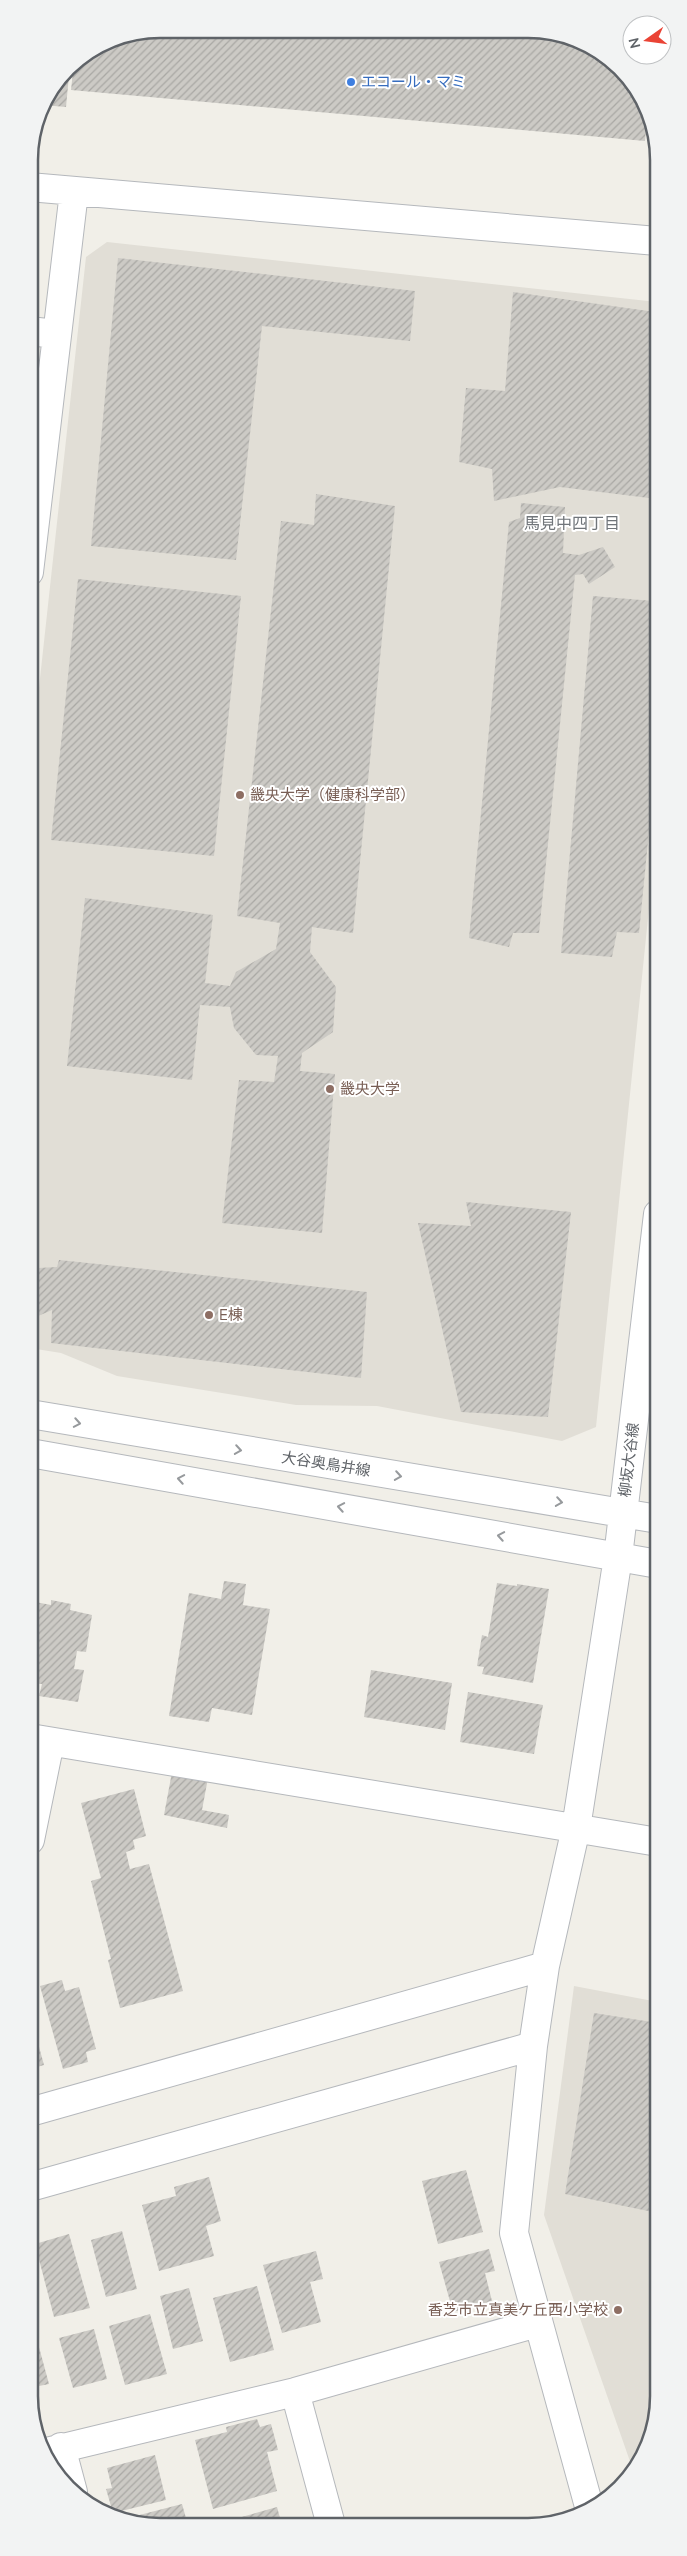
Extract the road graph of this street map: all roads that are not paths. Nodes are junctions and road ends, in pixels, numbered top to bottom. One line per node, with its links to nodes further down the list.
1 (38, 189): 2 (street)
2 (74, 192): 3 (street); 5 (street)
3 (650, 240)
4 (38, 332): 5 (street)
5 (56, 334): 6 (street)
6 (38, 493)
7 (649, 1286): 10 (street, 柳坂大谷線)
8 (38, 1415): 10 (street, 大谷奥鳥井線, one-way to 10)
9 (38, 1453): 12 (street, one-way to 9)
10 (623, 1512): 11 (street, 大谷奥鳥井線); 12 (street, 柳坂大谷線)
11 (649, 1517)
12 (618, 1557): 13 (street); 16 (street, 柳坂大谷線)
13 (649, 1562)
14 (40, 1740): 15 (street); 16 (street)
15 (38, 1760)
16 (576, 1828): 17 (street); 18 (street, 柳坂大谷線)
17 (649, 1841)
18 (545, 1966): 19 (street, 柳坂大谷線); 20 (street)
19 (532, 2046): 21 (street); 22 (street, 柳坂大谷線)
20 (38, 2110)
21 (38, 2185)
22 (537, 2323): 23 (street); 26 (street, 柳坂大谷線)
23 (295, 2392): 24 (street); 27 (street)
24 (51, 2450): 25 (street)
25 (59, 2466)
26 (588, 2502)
27 (329, 2518)

